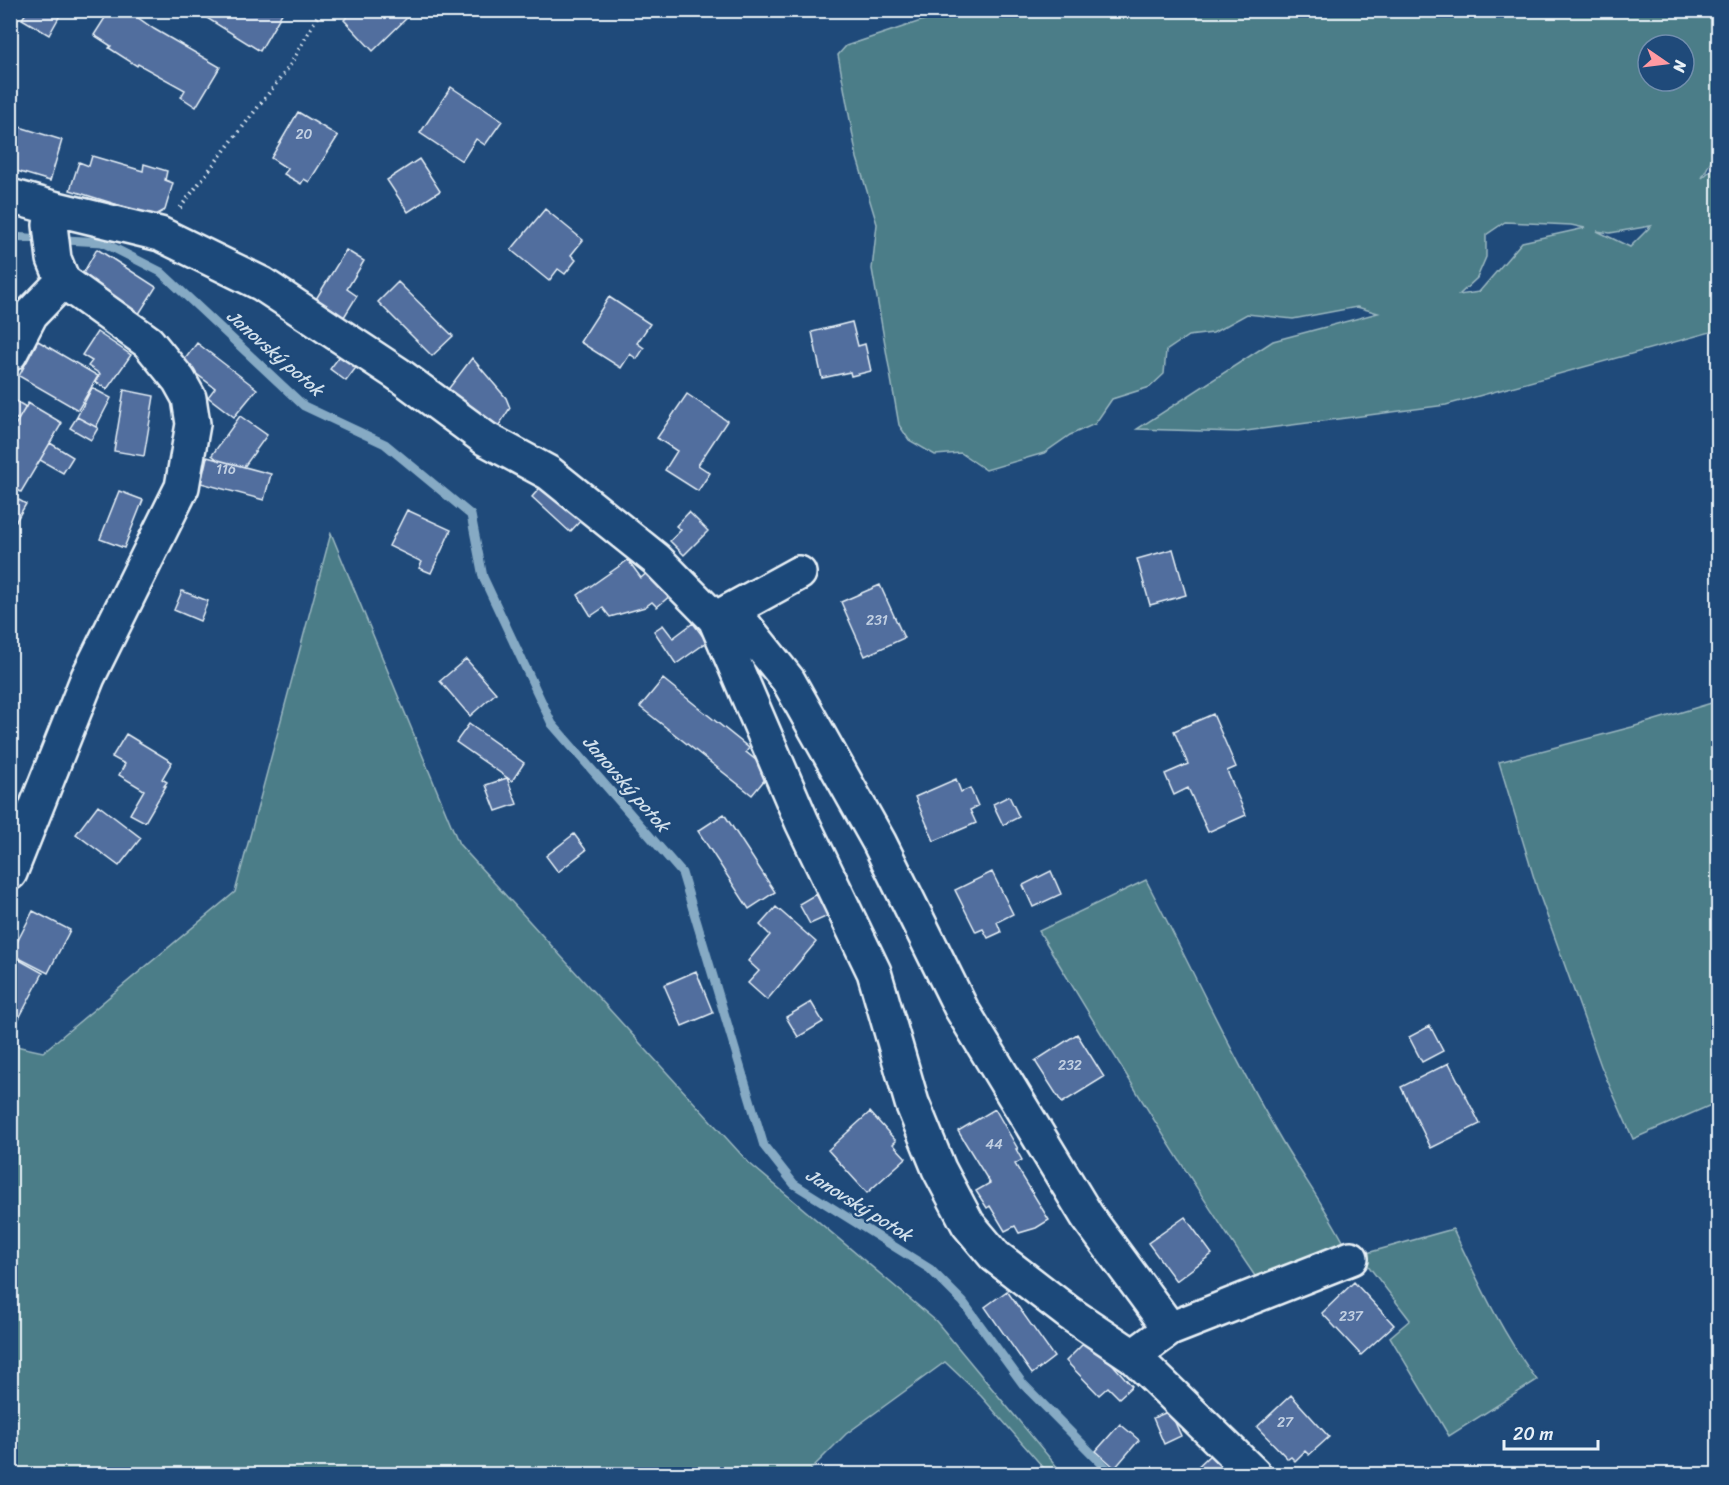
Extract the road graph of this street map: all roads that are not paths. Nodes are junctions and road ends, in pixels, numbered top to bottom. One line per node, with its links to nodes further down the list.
1 (10, 195): 2 (street)
2 (52, 217): 3 (street); 6 (street)
3 (59, 270): 4 (street); 7 (street)
4 (10, 354)
5 (799, 573): 6 (street)
6 (724, 614): 9 (street); 10 (street)
7 (10, 873)
8 (1351, 1258): 9 (street)
9 (1170, 1329): 10 (street)
10 (1133, 1356): 11 (street)
11 (1254, 1474)

